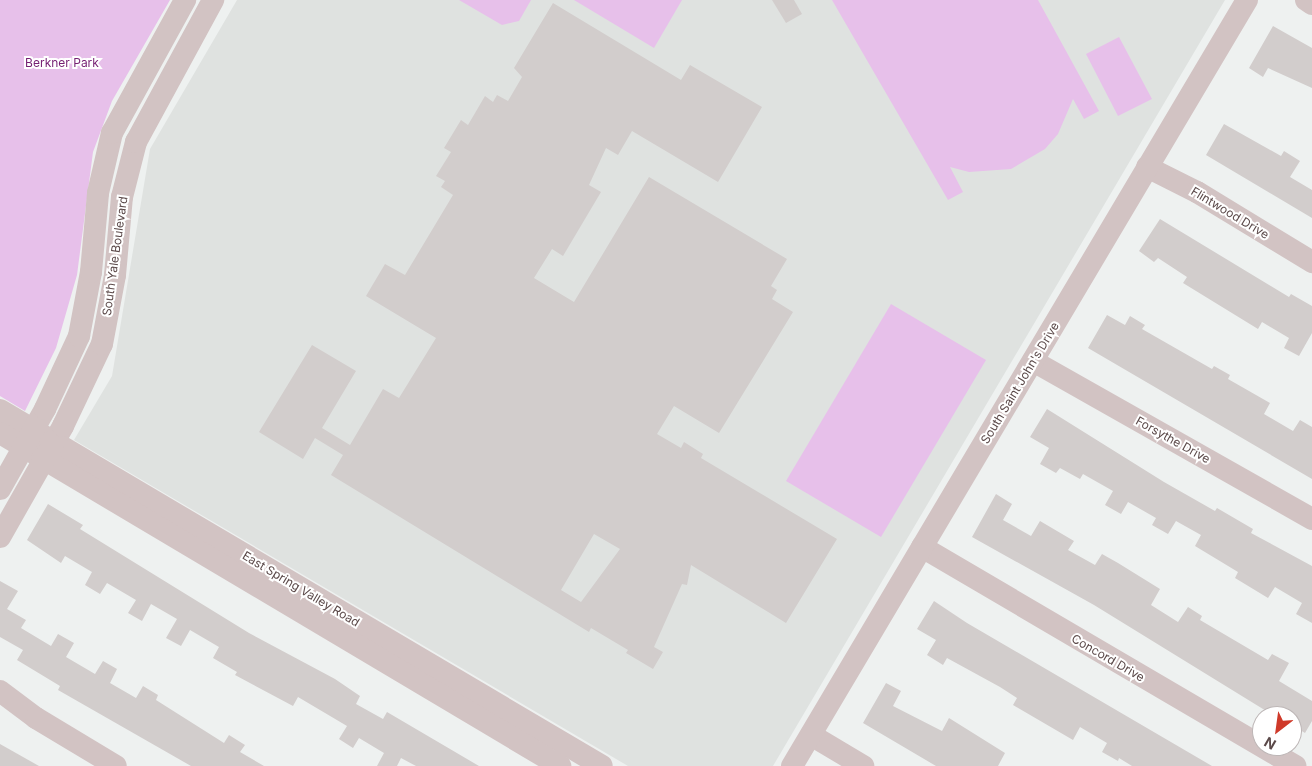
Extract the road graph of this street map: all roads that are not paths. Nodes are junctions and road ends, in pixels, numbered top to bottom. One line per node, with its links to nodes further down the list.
1 (185, 0): 6 (street, South Yale Boulevard)
2 (213, 0): 8 (street, South Yale Boulevard)
3 (1247, 0): 7 (street, South Saint John's Drive)
4 (1306, 0): 5 (street)
5 (1312, 4)
6 (106, 162): 8 (street); 13 (street, South Yale Boulevard)
7 (1146, 167): 9 (street, Flintwood Drive); 10 (street, South Saint John's Drive)
8 (129, 169): 14 (street, South Yale Boulevard)
9 (1312, 262)
10 (1033, 361): 16 (street, Forsythe Drive); 18 (street, South Saint John's Drive)
11 (0, 410): 13 (street, East Spring Valley Road)
12 (0, 433): 13 (street, East Spring Valley Road)
13 (29, 439): 14 (street, East Spring Valley Road); 15 (street, South Yale Boulevard)
14 (48, 451): 17 (street, South Yale Boulevard); 22 (street, East Spring Valley Road); 23 (street, East Spring Valley Road)
15 (0, 489)
16 (1312, 519)
17 (0, 537)
18 (922, 547): 20 (street, South Saint John's Drive); 26 (street, Concord Drive)
19 (0, 691): 21 (street)
20 (811, 735): 24 (street, South Saint John's Drive); 25 (street)
21 (116, 766)
22 (560, 766)
23 (602, 766)
24 (792, 766)
25 (864, 766)
26 (1296, 766)

